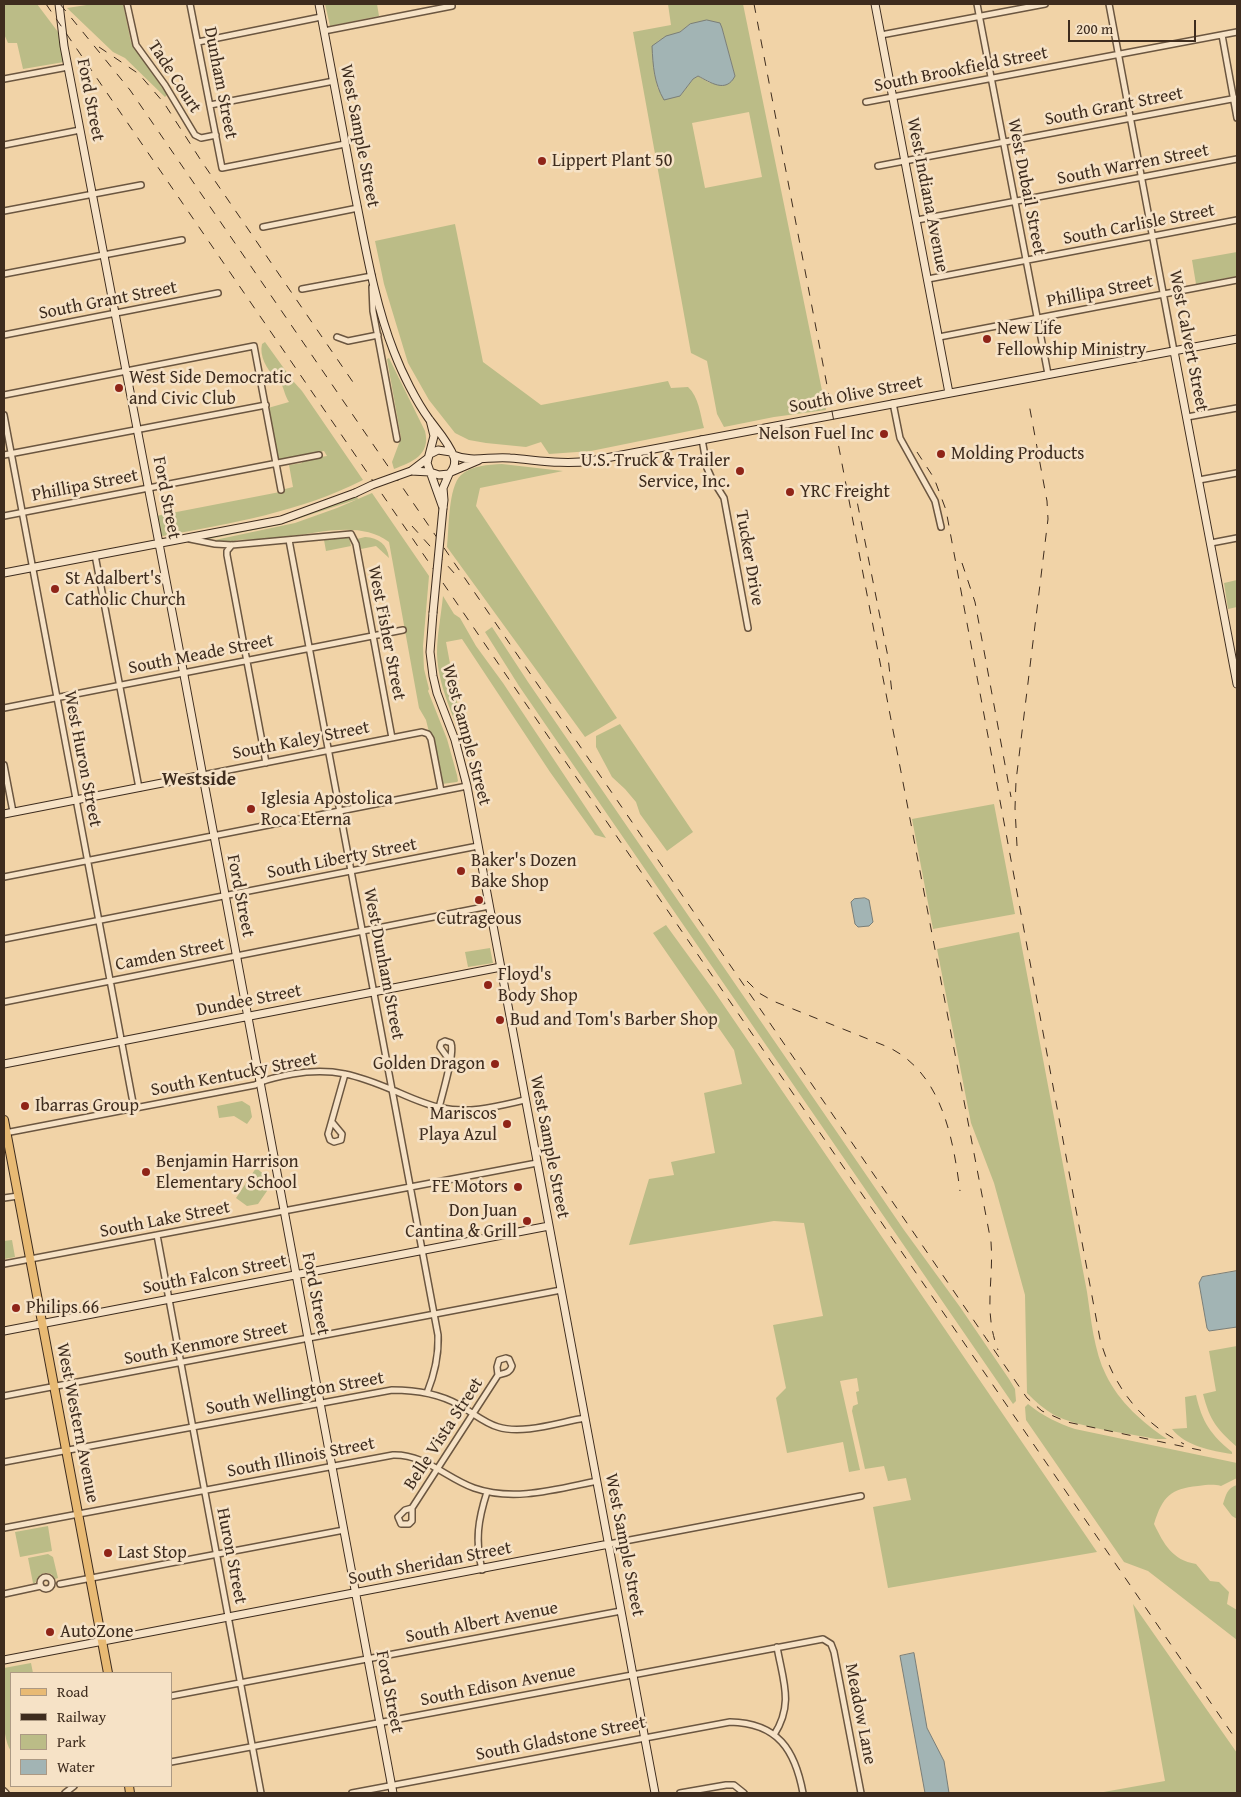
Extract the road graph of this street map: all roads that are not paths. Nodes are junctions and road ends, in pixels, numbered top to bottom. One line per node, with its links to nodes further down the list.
1 (59, 4): 18 (street, Ford Street)
2 (128, 4): 29 (street, Tade Court)
3 (190, 4): 16 (street, Dunham Street)
4 (319, 4): 11 (street, West Sample Street)
5 (875, 4): 15 (street, West Indiana Avenue)
6 (977, 4): 10 (street, West Dubail Street)
7 (1045, 4): 10 (street)
8 (1109, 4): 17 (street, West Calvert Street)
9 (452, 6): 12 (street)
10 (980, 16): 15 (street); 20 (street, West Dubail Street)
11 (321, 18): 12 (street, West Sample Street); 16 (street)
12 (324, 31): 21 (street, West Sample Street)
13 (1237, 32): 14 (street, South Brookfield Street)
14 (1222, 34): 17 (street, South Brookfield Street); 23 (street)
15 (881, 35): 22 (street, West Indiana Avenue)
16 (198, 42): 25 (street, Dunham Street)
17 (1119, 54): 20 (street, South Brookfield Street); 26 (street, West Calvert Street)
18 (68, 67): 19 (street); 28 (street, Ford Street)
19 (4, 79)
20 (992, 79): 22 (street, South Brookfield Street); 30 (street, West Dubail Street)
21 (334, 81): 25 (street); 31 (street, West Sample Street)
22 (893, 97): 24 (street, South Brookfield Street); 34 (street, West Indiana Avenue)
23 (1235, 98): 26 (street, South Grant Street); 27 (street)
24 (866, 102)
25 (210, 105): 29 (street, Dunham Street)
26 (1130, 118): 30 (street, South Grant Street); 36 (street, West Calvert Street)
27 (1237, 118)
28 (80, 130): 32 (street); 38 (street, Ford Street)
29 (216, 135): 31 (street, Dunham Street)
30 (1003, 143): 34 (street, South Grant Street); 39 (street, West Dubail Street)
31 (346, 144): 40 (street, West Sample Street)
32 (4, 145)
33 (1237, 159): 36 (street, South Warren Street)
34 (906, 161): 35 (street, South Grant Street); 42 (street, West Indiana Avenue)
35 (878, 166)
36 (1142, 178): 39 (street, South Warren Street); 45 (street, West Calvert Street)
37 (141, 185): 38 (street)
38 (92, 194): 41 (street); 47 (street, Ford Street)
39 (1015, 202): 42 (street, South Warren Street); 48 (street, West Dubail Street)
40 (358, 208): 44 (street); 50 (street, West Sample Street)
41 (4, 211)
42 (916, 220): 51 (street, West Indiana Avenue)
43 (1237, 220): 45 (street, South Carlisle Street)
44 (263, 227)
45 (1153, 236): 48 (street, South Carlisle Street); 55 (street, West Calvert Street)
46 (182, 240): 47 (street)
47 (104, 255): 49 (street); 56 (street, Ford Street)
48 (1026, 260): 51 (street, South Carlisle Street); 57 (street, West Dubail Street)
49 (4, 274)
50 (372, 274): 53 (street); 59 (street, West Sample Street); 73 (street, West Sample Street)
51 (928, 279): 60 (street, West Indiana Avenue)
52 (1237, 280): 55 (street, Phillipa Street)
53 (302, 289)
54 (218, 293): 56 (street, South Grant Street)
55 (1164, 294): 57 (street, Phillipa Street); 63 (street, West Calvert Street)
56 (115, 313): 58 (street, South Grant Street); 64 (street, Ford Street)
57 (1037, 318): 60 (street, Phillipa Street); 65 (street, West Dubail Street)
58 (4, 335)
59 (378, 335): 61 (street); 75 (street, West Sample Street)
60 (939, 337): 66 (street, West Indiana Avenue)
61 (337, 338)
62 (1237, 339): 63 (street, South Olive Street)
63 (1174, 350): 65 (street, South Olive Street); 72 (street, West Calvert Street)
64 (126, 371): 67 (street); 69 (street); 74 (street, Ford Street)
65 (1048, 374): 66 (street, South Olive Street)
66 (949, 392): 68 (street, South Olive Street)
67 (4, 395)
68 (893, 403): 76 (street, South Olive Street); 94 (street)
69 (266, 405): 74 (street); 83 (street)
70 (1237, 408): 72 (street)
71 (4, 415): 78 (street, West Huron Street)
72 (1187, 416): 88 (street, West Calvert Street)
73 (430, 420): 77 (street, West Sample Street); 81 (street, West Sample Street)
74 (137, 430): 78 (street); 89 (street, Ford Street)
75 (397, 439)
76 (702, 439): 82 (street, South Olive Street); 106 (street, Tucker Drive)
77 (452, 453): 81 (street); 82 (street, South Olive Street); 86 (street)
78 (11, 454): 79 (street); 92 (street, West Huron Street)
79 (4, 455)
80 (319, 455): 83 (street, Phillipa Street)
81 (429, 456): 84 (street); 85 (street)
82 (479, 460): 86 (street, South Olive Street)
83 (276, 463): 89 (street, Phillipa Street); 90 (street)
84 (411, 472): 85 (street); 95 (street, bridge)
85 (430, 472): 86 (street); 91 (street, West Sample Street)
86 (450, 473): 91 (street, West Sample Street)
87 (1237, 473): 88 (street)
88 (1199, 480): 99 (street, West Calvert Street)
89 (148, 488): 92 (street, Phillipa Street); 98 (street, Ford Street)
90 (281, 490)
91 (443, 508): 121 (street, West Sample Street, bridge)
92 (22, 512): 93 (street, Phillipa Street); 104 (street, West Huron Street)
93 (4, 516)
94 (941, 527)
95 (187, 538): 98 (street); 100 (street)
96 (1237, 538): 99 (street)
97 (289, 540): 101 (street); 108 (street, West Fisher Street); 109 (street, West Dunham Street)
98 (159, 543): 102 (street); 111 (street, Ford Street)
99 (1211, 543): 112 (street, West Calvert Street)
100 (219, 544): 101 (street); 103 (street)
101 (232, 545): 103 (street)
102 (95, 555): 104 (street); 113 (street)
103 (227, 555): 110 (street)
104 (32, 568): 105 (street); 114 (street, West Huron Street)
105 (4, 574)
106 (748, 628)
107 (403, 630): 108 (street, South Meade Street)
108 (373, 636): 109 (street, South Meade Street); 116 (street, West Fisher Street)
109 (310, 648): 110 (street, South Meade Street); 117 (street, West Dunham Street)
110 (247, 660): 111 (street, South Meade Street); 118 (street)
111 (183, 673): 113 (street, South Meade Street); 120 (street, Ford Street)
112 (1237, 684)
113 (120, 685): 114 (street, South Meade Street); 122 (street)
114 (57, 697): 115 (street, South Meade Street); 124 (street, West Huron Street)
115 (4, 708)
116 (392, 738): 117 (street, South Kaley Street); 123 (street, South Kaley Street)
117 (329, 750): 118 (street, South Kaley Street); 125 (street, West Dunham Street)
118 (266, 762): 120 (street, South Kaley Street)
119 (4, 765): 126 (street)
120 (203, 775): 122 (street, South Kaley Street); 128 (street, Ford Street)
121 (466, 786): 123 (street); 129 (street, West Sample Street)
122 (139, 788): 124 (street, South Kaley Street)
123 (441, 791): 125 (street)
124 (76, 800): 126 (street, South Kaley Street); 130 (street, West Huron Street)
125 (340, 811): 128 (street); 131 (street, West Dunham Street)
126 (13, 812): 127 (street, South Kaley Street)
127 (4, 814)
128 (214, 836): 130 (street); 133 (street, Ford Street)
129 (478, 846): 131 (street, South Liberty Street); 134 (street, West Sample Street)
130 (87, 860): 132 (street); 135 (street, West Huron Street)
131 (351, 871): 133 (street, South Liberty Street); 136 (street, West Dunham Street)
132 (4, 877)
133 (224, 896): 135 (street, South Liberty Street); 138 (street, Ford Street)
134 (490, 906): 136 (street, Camden Street); 139 (street, West Sample Street)
135 (98, 921): 137 (street, South Liberty Street); 140 (street, West Huron Street)
136 (363, 931): 138 (street, Camden Street); 141 (street, West Dunham Street)
137 (4, 939)
138 (236, 956): 140 (street, Camden Street); 143 (street, Ford Street)
139 (501, 967): 141 (street, Dundee Street); 150 (street, West Sample Street)
140 (110, 981): 142 (street, Camden Street); 144 (street, West Huron Street)
141 (374, 992): 143 (street, Dundee Street); 149 (street, West Dunham Street)
142 (4, 1002)
143 (248, 1016): 144 (street, Dundee Street); 148 (street, Ford Street)
144 (121, 1041): 146 (street, Dundee Street); 151 (street, West Huron Street)
145 (450, 1061): 152 (street)
146 (4, 1064)
147 (345, 1074): 148 (street, South Kentucky Street); 149 (street, South Kentucky Street); 154 (street)
148 (260, 1082): 151 (street, South Kentucky Street); 160 (street, Ford Street)
149 (392, 1090): 152 (street, South Kentucky Street); 157 (street, West Dunham Street)
150 (526, 1100): 152 (street, South Kentucky Street); 156 (street, West Sample Street)
151 (134, 1108): 155 (street, South Kentucky Street)
152 (439, 1108)
153 (4, 1120): 155 (main road, West Western Avenue)
154 (332, 1122)
155 (5, 1133): 158 (main road, West Western Avenue)
156 (537, 1163): 157 (street, South Lake Street); 161 (street, West Sample Street)
157 (410, 1187): 160 (street, South Lake Street); 163 (street, West Dunham Street)
158 (18, 1196): 159 (street); 164 (main road, West Western Avenue)
159 (4, 1198)
160 (283, 1211): 162 (street, South Lake Street); 166 (street, Ford Street)
161 (549, 1226): 163 (street, South Falcon Street); 167 (street, West Sample Street)
162 (157, 1235): 164 (street, South Lake Street); 168 (street, Huron Street)
163 (422, 1250): 166 (street, South Falcon Street); 169 (street, West Dunham Street)
164 (30, 1259): 165 (street, South Lake Street); 170 (main road, West Western Avenue)
165 (4, 1264)
166 (296, 1275): 168 (street, South Falcon Street); 172 (street, Ford Street)
167 (561, 1290): 169 (street, South Kenmore Street); 180 (street, West Sample Street)
168 (169, 1299): 170 (street, South Falcon Street); 173 (street, Huron Street)
169 (434, 1314): 172 (street, South Kenmore Street); 176 (street, West Dunham Street)
170 (42, 1323): 171 (street, South Falcon Street); 175 (main road, West Western Avenue)
171 (4, 1330)
172 (308, 1338): 173 (street, South Kenmore Street); 178 (street, Ford Street)
173 (181, 1363): 175 (street, South Kenmore Street); 181 (street, Huron Street)
174 (498, 1375): 179 (street, Belle Vista Street)
175 (54, 1386): 177 (street, South Kenmore Street); 182 (main road, West Western Avenue)
176 (428, 1393): 178 (street, South Wellington Street); 179 (street, South Wellington Street)
177 (4, 1396)
178 (320, 1402): 181 (street, South Wellington Street); 184 (street, Ford Street)
179 (473, 1414): 180 (street, South Wellington Street); 185 (street, Belle Vista Street)
180 (585, 1418): 186 (street, West Sample Street)
181 (194, 1426): 182 (street, South Wellington Street); 187 (street, Huron Street)
182 (66, 1450): 183 (street, South Wellington Street); 191 (main road, West Western Avenue)
183 (4, 1462)
184 (331, 1466): 185 (street, South Illinois Street); 187 (street, South Illinois Street); 193 (street, Ford Street)
185 (438, 1469): 188 (street, South Illinois Street); 190 (street, Belle Vista Street)
186 (597, 1481): 188 (street, South Illinois Street); 194 (street, West Sample Street)
187 (205, 1490): 191 (street, South Illinois Street); 195 (street, Huron Street)
188 (487, 1492): 196 (street)
189 (861, 1496): 194 (street, South Sheridan Street)
190 (412, 1508)
191 (78, 1514): 192 (street, South Illinois Street); 197 (main road, West Western Avenue)
192 (4, 1528)
193 (344, 1530): 195 (street); 201 (street, Ford Street)
194 (609, 1544): 196 (street, South Sheridan Street); 202 (street, West Sample Street)
195 (217, 1554): 197 (street); 203 (street, Huron Street)
196 (482, 1570): 201 (street, South Sheridan Street)
197 (90, 1578): 198 (street); 204 (main road, West Western Avenue)
198 (60, 1584)
199 (40, 1586): 200 (street)
200 (4, 1594)
201 (356, 1594): 203 (street, South Sheridan Street); 207 (street, Ford Street)
202 (621, 1611): 207 (street, South Albert Avenue); 210 (street, West Sample Street)
203 (229, 1618): 204 (street, South Sheridan Street); 211 (street, Huron Street)
204 (102, 1642): 208 (street, South Sheridan Street); 209 (main road, West Western Avenue)
205 (829, 1642): 206 (street, South Edison Avenue); 225 (street, Meadow Lane)
206 (777, 1647): 210 (street, South Edison Avenue); 214 (street)
207 (367, 1659): 211 (street, South Albert Avenue); 213 (street, Ford Street)
208 (4, 1660)
209 (108, 1672)
210 (633, 1674): 213 (street, South Edison Avenue); 215 (street, West Sample Street)
211 (241, 1683): 212 (street, South Albert Avenue); 216 (street, Huron Street)
212 (172, 1696)
213 (379, 1722): 216 (street, South Edison Avenue); 218 (street, Ford Street)
214 (774, 1735): 215 (street, South Gladstone Street); 224 (street)
215 (645, 1737): 218 (street, South Gladstone Street); 221 (street, West Sample Street)
216 (253, 1746): 217 (street, South Edison Avenue); 219 (street, Huron Street)
217 (172, 1762)
218 (392, 1789): 220 (street, South Gladstone Street)
219 (261, 1793)
220 (352, 1793)
221 (655, 1793)
222 (680, 1793): 223 (street)
223 (744, 1793)
224 (803, 1793)
225 (861, 1793)

